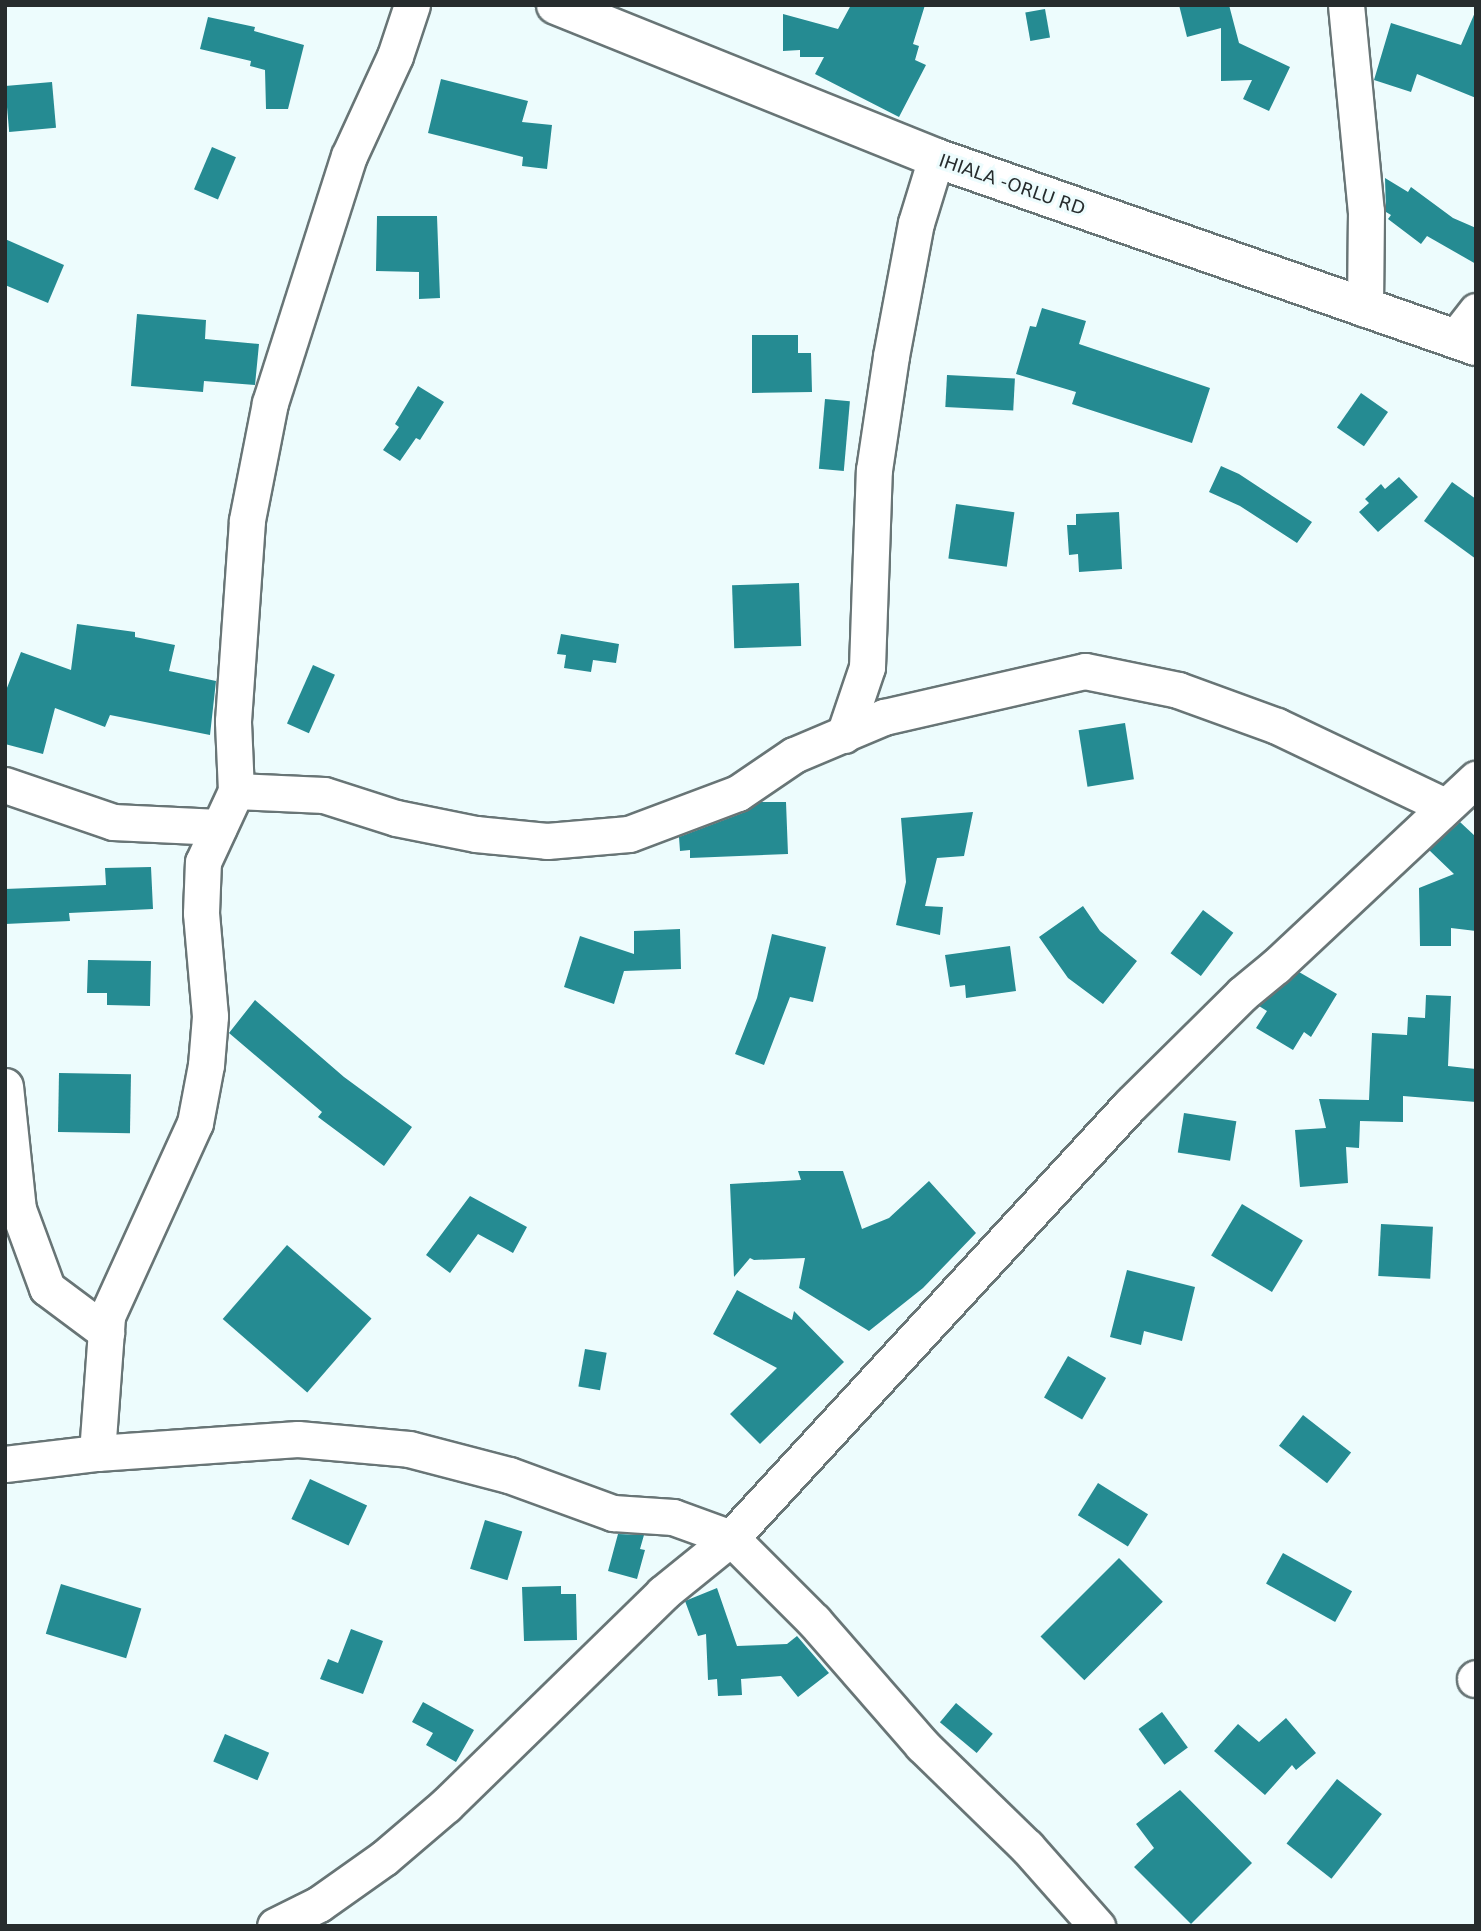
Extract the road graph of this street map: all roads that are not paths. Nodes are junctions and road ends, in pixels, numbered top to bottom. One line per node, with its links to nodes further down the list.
1 (412, 5): 10 (street)
2 (556, 5): 4 (main road, IHIALA -ORLU RD)
3 (1346, 5): 5 (street)
4 (936, 158): 5 (main road, IHIALA -ORLU RD); 7 (street)
5 (1365, 309): 6 (main road, IHIALA -ORLU RD)
6 (1469, 331)
7 (844, 736): 10 (street); 11 (street)
8 (1476, 779): 11 (street)
9 (5, 785): 12 (street)
10 (236, 791): 12 (street)
11 (1445, 806): 17 (street)
12 (219, 827): 14 (street)
13 (5, 1086): 14 (street)
14 (106, 1332): 15 (street)
15 (97, 1453): 16 (street); 17 (street)
16 (5, 1464)
17 (731, 1538): 18 (street); 19 (street)
18 (275, 1926)
19 (1097, 1926)

